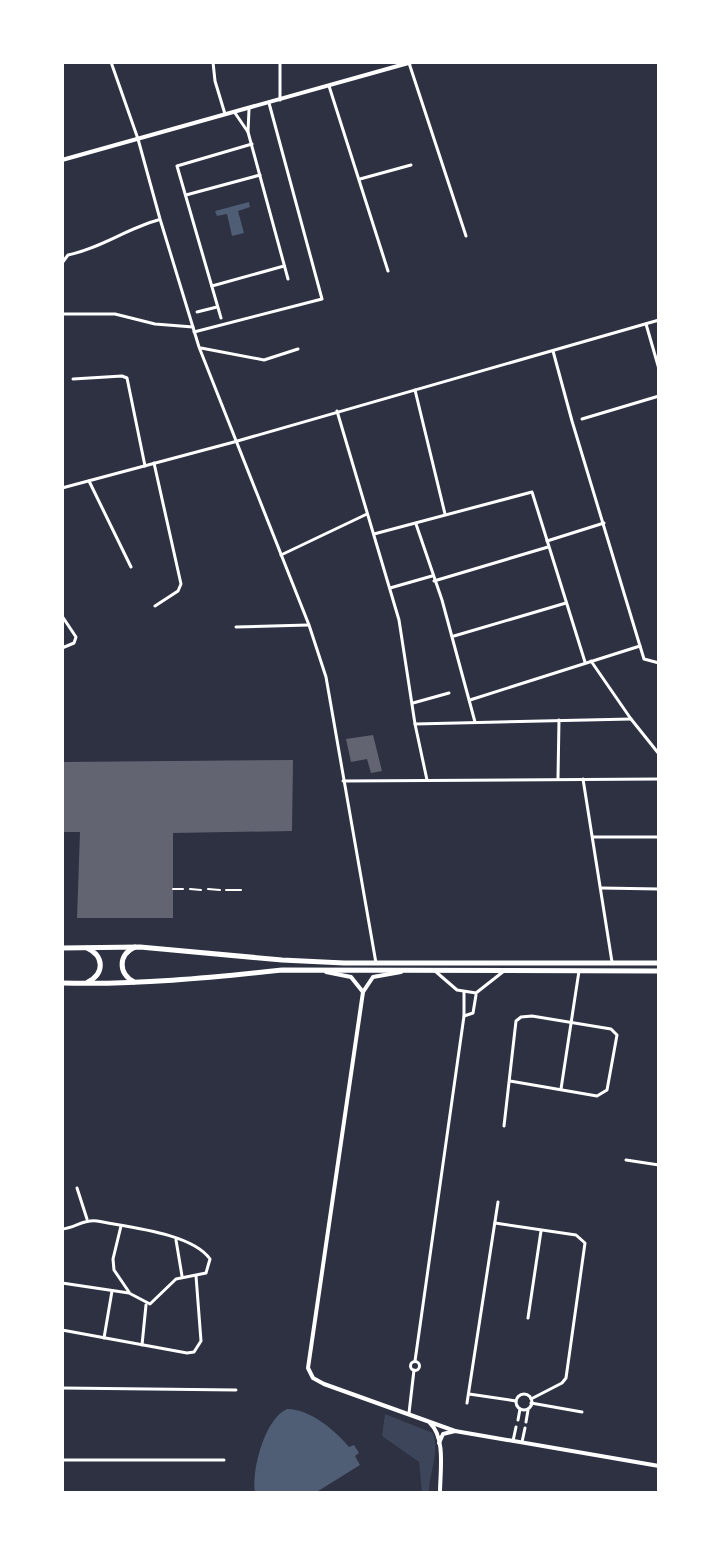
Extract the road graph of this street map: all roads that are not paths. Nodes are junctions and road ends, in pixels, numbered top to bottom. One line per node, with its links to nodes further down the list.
1 (111, 62): 14 (street)
2 (213, 62): 10 (street)
3 (280, 62): 6 (street)
4 (411, 62): 5 (street); 22 (street)
5 (329, 86): 6 (street); 19 (street)
6 (280, 100): 7 (street)
7 (269, 103): 8 (street); 34 (street)
8 (249, 108): 9 (street); 11 (street)
9 (233, 112): 10 (street); 12 (street)
10 (225, 114): 14 (street)
11 (250, 125): 12 (street); 13 (street)
12 (243, 128): 13 (street)
13 (248, 132): 15 (street)
14 (138, 139): 16 (street); 21 (street)
15 (252, 144): 18 (street); 20 (street)
16 (62, 160)
17 (411, 165): 19 (street)
18 (260, 175): 20 (street); 24 (street)
19 (360, 179): 25 (street)
20 (186, 195): 27 (street)
21 (160, 219): 23 (street); 34 (street)
22 (466, 236)
23 (62, 263)
24 (284, 266): 26 (street); 27 (street)
25 (388, 271)
26 (288, 279)
27 (212, 286): 28 (street)
28 (217, 306): 29 (street); 31 (street)
29 (197, 312)
30 (62, 314): 34 (street)
31 (221, 318)
32 (659, 320): 33 (street)
33 (646, 324): 37 (street); 38 (street)
34 (194, 329): 35 (street)
35 (199, 347): 36 (street); 44 (street)
36 (298, 349)
37 (553, 351): 40 (street); 51 (street)
38 (659, 369)
39 (73, 379): 46 (street)
40 (415, 390): 42 (street); 50 (street)
41 (659, 396): 43 (street)
42 (337, 411): 44 (street); 49 (street)
43 (582, 419)
44 (234, 442): 45 (street); 56 (street)
45 (154, 463): 46 (street); 61 (street)
46 (145, 466): 47 (street)
47 (89, 480): 48 (street); 57 (street)
48 (62, 488)
49 (367, 514): 53 (street); 56 (street)
50 (445, 515): 52 (street); 54 (street)
51 (604, 523): 54 (street); 66 (street)
52 (416, 524): 53 (street); 58 (street)
53 (374, 534): 59 (street)
54 (547, 541): 55 (street)
55 (548, 547): 58 (street); 60 (street)
56 (280, 555): 63 (street)
57 (131, 567)
58 (433, 578): 59 (street); 65 (street)
59 (390, 588): 72 (street)
60 (566, 603): 65 (street); 68 (street)
61 (155, 606)
62 (62, 616): 67 (street)
63 (309, 625): 64 (street); 82 (street)
64 (236, 627)
65 (453, 636): 71 (street)
66 (640, 646): 68 (street); 69 (street)
67 (62, 648)
68 (588, 662): 71 (street); 73 (street)
69 (659, 663)
70 (449, 693): 72 (street)
71 (470, 700): 75 (street)
72 (413, 703): 76 (street)
73 (631, 719): 74 (street); 77 (street)
74 (559, 720): 75 (street); 78 (street)
75 (475, 722): 76 (street)
76 (415, 724): 81 (street)
77 (659, 754)
78 (558, 778): 79 (street); 81 (street)
79 (583, 779): 80 (street); 83 (street)
80 (659, 779)
81 (427, 780): 82 (street)
82 (343, 781): 99 (street)
83 (593, 837): 84 (street); 85 (street)
84 (659, 837)
85 (601, 888): 90 (street); 98 (street)
86 (173, 889): 87 (street)
87 (183, 889)
88 (190, 889): 91 (street)
89 (208, 889): 92 (street)
90 (659, 889)
91 (201, 890)
92 (220, 890)
93 (226, 890): 94 (street)
94 (241, 890)
95 (83, 947): 96 (highway); 97 (highway); 108 (highway)
96 (140, 947): 99 (highway); 109 (highway)
97 (62, 948)
98 (612, 962): 99 (highway); 100 (highway)
99 (376, 963)
100 (659, 963)
101 (318, 971): 102 (highway); 109 (highway); 110 (street)
102 (414, 971): 103 (highway); 110 (street)
103 (435, 971): 104 (highway); 111 (street)
104 (504, 971): 105 (highway); 112 (street)
105 (579, 971): 106 (highway); 114 (street)
106 (659, 971)
107 (62, 983): 108 (highway)
108 (84, 983): 109 (highway)
109 (141, 983)
110 (363, 992): 147 (street)
111 (464, 993): 112 (street); 113 (street)
112 (476, 993): 113 (street)
113 (464, 1016): 147 (street)
114 (572, 1022): 115 (street); 116 (street); 116 (street)
115 (510, 1081): 116 (street); 117 (street)
116 (561, 1089)
117 (504, 1126)
118 (626, 1160): 119 (street)
119 (659, 1165)
120 (77, 1188): 122 (street)
121 (498, 1202): 123 (street)
122 (88, 1220): 124 (street); 125 (street)
123 (495, 1223): 126 (street); 140 (street)
124 (121, 1226): 127 (street); 132 (street)
125 (62, 1229)
126 (541, 1230): 134 (street); 142 (street)
127 (176, 1238): 128 (street); 129 (street)
128 (182, 1276): 129 (street); 133 (street)
129 (196, 1276): 137 (street)
130 (62, 1283): 131 (street)
131 (112, 1291): 132 (street); 136 (street)
132 (129, 1293): 133 (street)
133 (146, 1304): 137 (street)
134 (528, 1318)
135 (62, 1330): 136 (street)
136 (104, 1338): 137 (street)
137 (142, 1345)
138 (62, 1388): 139 (street)
139 (236, 1390)
140 (469, 1394): 141 (street); 143 (street)
141 (516, 1401): 142 (street); 145 (street)
142 (531, 1401): 144 (street); 146 (street)
143 (467, 1403)
144 (528, 1408): 145 (street); 150 (street)
145 (520, 1409): 149 (street)
146 (582, 1412)
147 (409, 1413): 148 (street)
148 (425, 1419): 153 (street); 156 (street)
149 (518, 1420)
150 (526, 1422)
151 (516, 1427): 154 (street)
152 (525, 1428): 155 (street)
153 (455, 1431): 154 (street); 156 (street)
154 (513, 1441): 155 (street)
155 (522, 1442): 159 (street)
156 (439, 1443): 160 (street)
157 (62, 1460): 158 (street)
158 (224, 1460)
159 (659, 1466)
160 (440, 1493)

